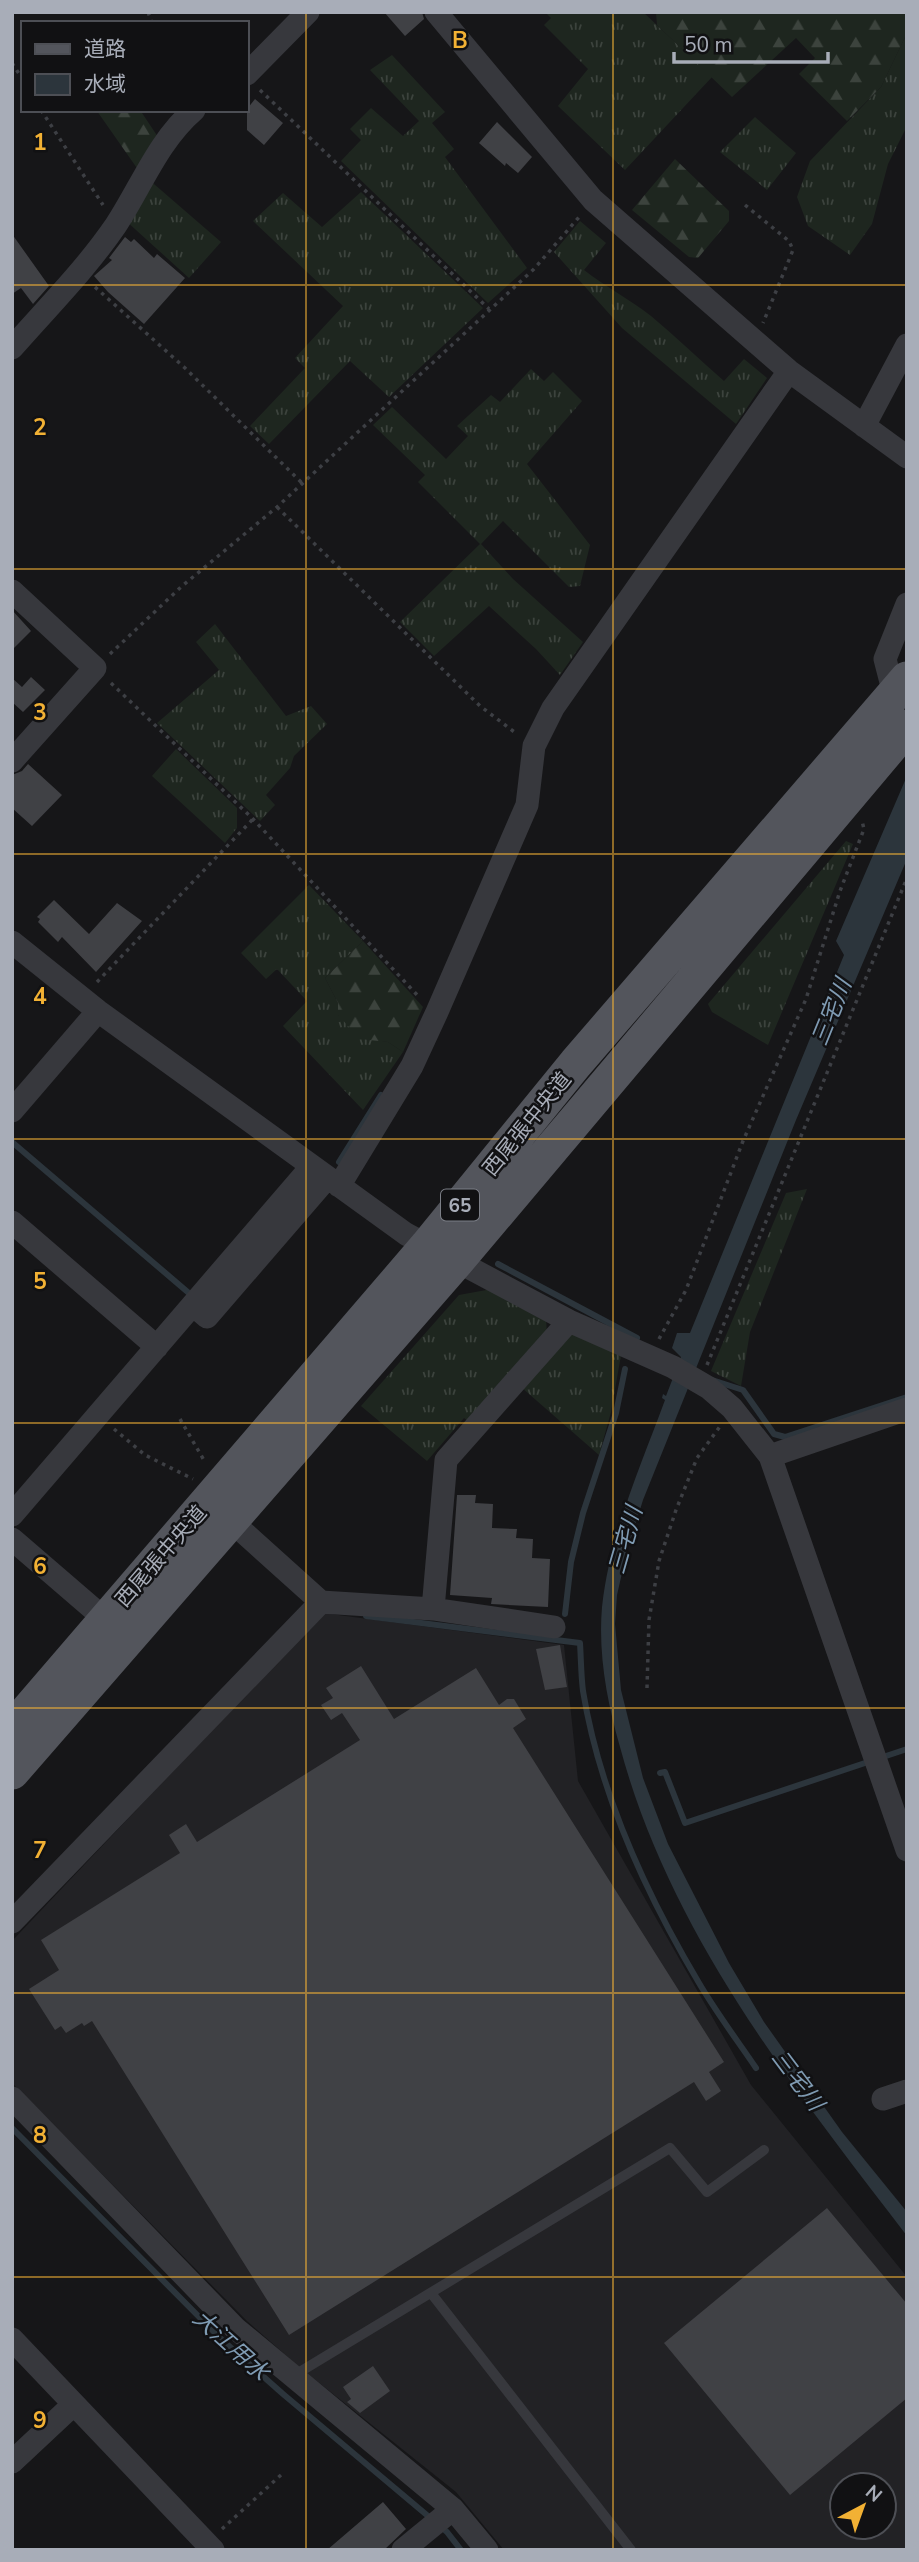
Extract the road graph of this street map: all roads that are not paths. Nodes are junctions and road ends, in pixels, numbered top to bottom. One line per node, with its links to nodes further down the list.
1 (308, 12): 3 (street)
2 (436, 12): 7 (street)
3 (252, 81)
4 (192, 112): 6 (street)
5 (907, 345): 8 (street)
6 (12, 348)
7 (789, 372): 8 (street); 18 (street)
8 (864, 426): 9 (street)
9 (907, 457)
10 (12, 591): 14 (street)
11 (907, 604): 12 (street)
12 (902, 684): 20 (main road, 西尾張中央道 / 65)
13 (907, 727): 20 (main road, 西尾張中央道 / 65)
14 (12, 761)
15 (12, 942): 16 (street)
16 (90, 1005): 17 (street); 18 (street)
17 (12, 1111)
18 (326, 1177): 20 (street); 22 (street)
19 (12, 1222): 22 (street)
20 (442, 1254): 21 (street); 25 (main road, 西尾張中央道 / 65)
21 (569, 1321): 24 (street); 29 (street)
22 (156, 1347): 26 (street)
23 (907, 1409): 24 (street)
24 (770, 1456): 34 (street)
25 (224, 1506): 28 (street); 30 (main road, 西尾張中央道 / 65); 33 (main road, 西尾張中央道 / 65)
26 (12, 1515)
27 (12, 1539): 30 (street)
28 (321, 1602): 29 (street); 35 (street)
29 (433, 1609): 31 (street)
30 (106, 1620): 32 (main road, 西尾張中央道 / 65)
31 (554, 1627)
32 (12, 1729)
33 (12, 1772)
34 (907, 1850)
35 (12, 1922)
36 (907, 2091): 38 (street)
37 (12, 2098): 42 (street)
38 (883, 2099)
39 (764, 2150): 40 (lane)
40 (430, 2293): 42 (lane); 49 (lane)
41 (12, 2339): 43 (street)
42 (293, 2376): 45 (street)
43 (74, 2404): 44 (street); 46 (street)
44 (12, 2462)
45 (442, 2517): 47 (street); 48 (street)
46 (210, 2547)
47 (403, 2550)
48 (487, 2550)
49 (631, 2550)

